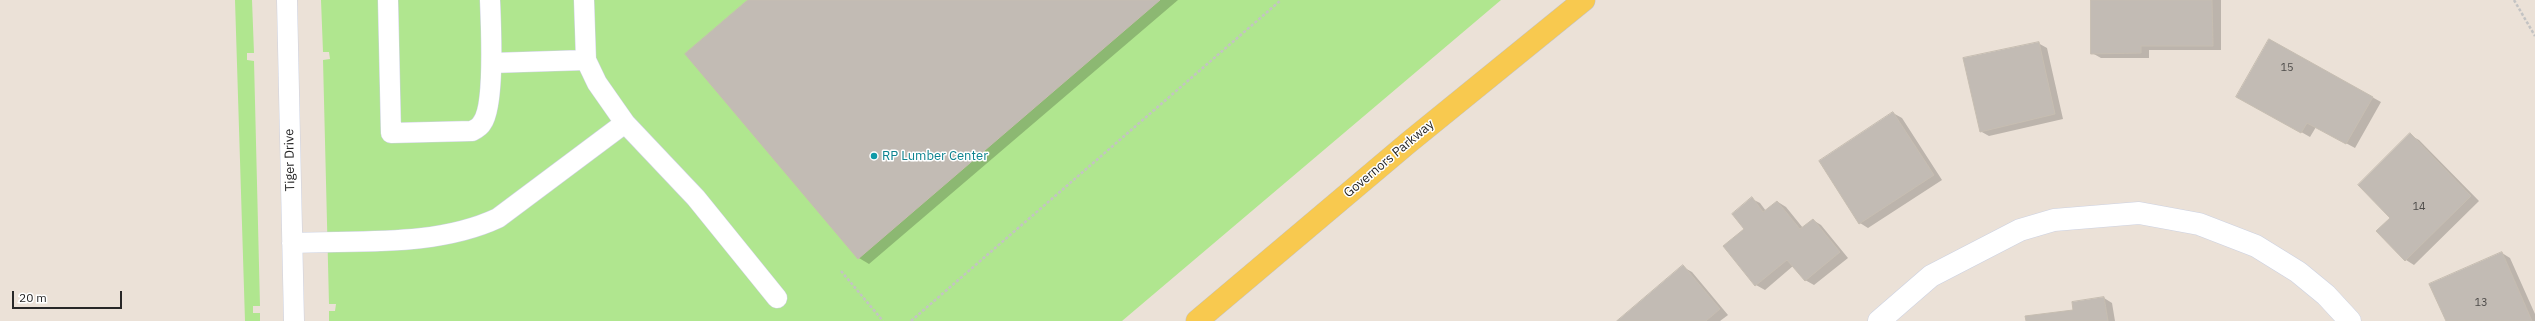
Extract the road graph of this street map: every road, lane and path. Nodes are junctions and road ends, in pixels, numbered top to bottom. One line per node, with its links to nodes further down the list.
1 (286, 0): 12 (lane, Tiger Drive)
2 (388, 0): 10 (lane)
3 (490, 0): 10 (lane)
4 (584, 0): 9 (lane)
5 (1281, 0): 17 (path)
6 (1584, 0): 18 (main road, Governors Parkway)
7 (2514, 0): 8 (path)
8 (2535, 36)
9 (586, 60): 10 (lane); 11 (lane)
10 (492, 63)
11 (626, 123): 12 (lane); 14 (lane)
12 (292, 243): 15 (lane, Tiger Drive)
13 (841, 271): 16 (path)
14 (777, 298)
15 (294, 321)
16 (883, 321)
17 (911, 321)
18 (1197, 321)
19 (1879, 321): 20 (street)
20 (2350, 321)

